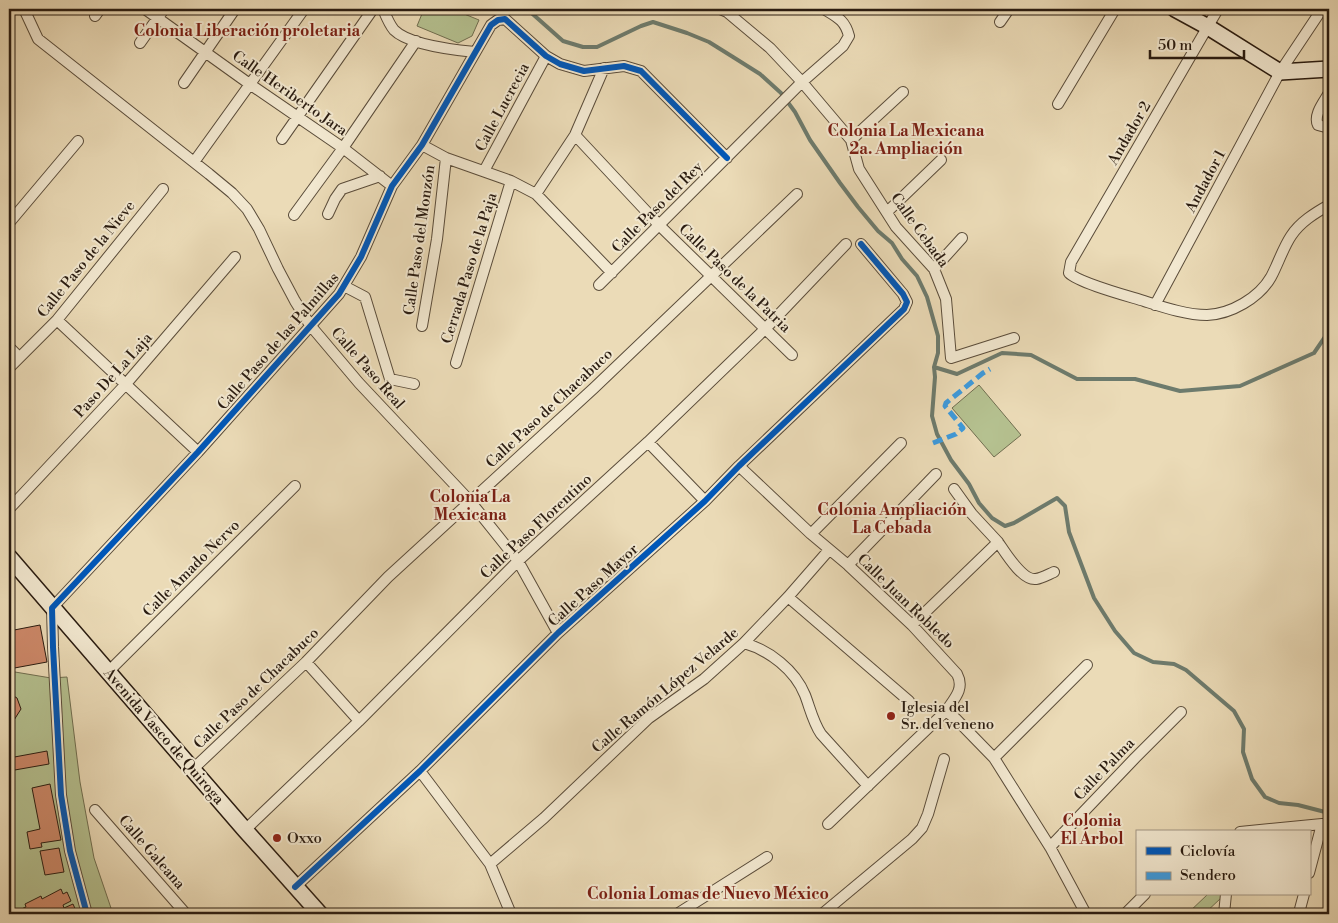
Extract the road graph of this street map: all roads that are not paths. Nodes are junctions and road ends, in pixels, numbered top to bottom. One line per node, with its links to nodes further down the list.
1 (24, 9): 43 (street, Calle Paso Real)
2 (146, 9): 15 (street, Calle Heriberto Jara)
3 (164, 9): 15 (street)
4 (236, 9): 20 (street)
5 (304, 9): 27 (street)
6 (373, 9): 32 (street)
7 (383, 9): 18 (street)
8 (720, 9): 28 (street, Calle Cebada)
9 (824, 9): 28 (street, Calle Paso del Rey)
10 (1009, 9): 16 (street)
11 (1114, 9): 31 (street)
12 (1175, 9): 17 (main road)
13 (1218, 9): 17 (street, Andador 2)
14 (1322, 9): 25 (street, Andador 1)
15 (158, 18): 19 (street); 20 (street, Calle Heriberto Jara)
16 (1000, 22)
17 (1208, 27): 25 (main road); 66 (street, Andador 2)
18 (416, 41): 21 (street); 39 (street)
19 (140, 43)
20 (206, 52): 26 (street); 27 (street, Calle Heriberto Jara)
21 (475, 52): 22 (street, Calle Paso de las Palmillas); 38 (street, Calle Paso de las Palmillas)
22 (546, 56): 23 (street); 44 (street, Calle Lucrecia)
23 (604, 68): 34 (street); 41 (street)
24 (1329, 69): 25 (main road)
25 (1280, 72): 66 (street, Andador 1)
26 (184, 83)
27 (251, 85): 32 (street, Calle Heriberto Jara); 43 (street)
28 (799, 85): 36 (street, Calle Cebada); 41 (street, Calle Paso del Rey)
29 (903, 92): 36 (street)
30 (1329, 93): 33 (street)
31 (1058, 104)
32 (298, 118): 35 (street); 39 (street, Calle Heriberto Jara)
33 (1329, 128)
34 (575, 135): 49 (street); 56 (street, Calle Paso de la Patria)
35 (282, 139)
36 (851, 140): 52 (street, Calle Cebada)
37 (78, 141): 55 (street)
38 (422, 145): 40 (street); 47 (street, Calle Paso de las Palmillas)
39 (343, 148): 45 (street, Calle Heriberto Jara); 54 (street)
40 (446, 158): 44 (street); 69 (street, Calle Paso del Monzón)
41 (727, 158): 56 (street, Calle Paso del Rey)
42 (941, 160): 52 (street)
43 (194, 162): 68 (street, Calle Paso Real)
44 (484, 172): 46 (street)
45 (380, 176): 47 (street, Calle Heriberto Jara); 53 (street)
46 (511, 181): 49 (street); 75 (street, Cerrada Paso de la Paja)
47 (392, 186): 65 (street, Calle Paso de las Palmillas)
48 (163, 189): 67 (street, Calle Paso de la Nieve)
49 (536, 194): 62 (street)
50 (797, 194): 63 (street, Calle Paso de Chacabuco)
51 (1329, 205): 66 (street)
52 (887, 212): 61 (street, Calle Cebada)
53 (328, 214)
54 (294, 215)
55 (9, 223)
56 (660, 226): 62 (street, Calle Paso del Rey); 63 (street, Calle Paso de la Patria)
57 (962, 238): 61 (street)
58 (846, 244): 70 (street, Calle Paso Florentino)
59 (861, 244): 82 (street, Calle Paso Mayor)
60 (236, 257): 78 (street, Paso De La Laja)
61 (934, 269): 71 (street, Calle Cebada)
62 (612, 273): 64 (street, Calle Paso del Rey)
63 (711, 275): 70 (street, Calle Paso de la Patria); 86 (street, Calle Paso de Chacabuco)
64 (599, 285)
65 (344, 286): 68 (street, Calle Paso de las Palmillas); 77 (street)
66 (1155, 305)
67 (57, 320): 74 (street, Calle Paso de la Nieve); 78 (street)
68 (310, 324): 81 (street, Calle Paso de las Palmillas); 86 (street, Calle Paso Real)
69 (422, 326)
70 (766, 328): 73 (street, Calle Paso de la Patria); 79 (street, Calle Paso Florentino)
71 (1014, 338)
72 (9, 347): 74 (street)
73 (792, 355)
74 (19, 357): 76 (street, Calle Paso de la Nieve)
75 (456, 363)
76 (9, 368)
77 (414, 384)
78 (125, 385): 81 (street); 88 (street, Paso De La Laja)
79 (648, 442): 87 (street); 93 (street, Calle Paso Florentino)
80 (901, 443): 89 (street)
81 (198, 452): 97 (street, Calle Paso de las Palmillas)
82 (739, 466): 87 (street, Calle Paso Mayor); 89 (street, Calle Juan Robledo)
83 (936, 474): 94 (street)
84 (295, 486): 103 (street, Calle Amado Nervo)
85 (954, 489): 90 (street)
86 (470, 501): 93 (street, Calle Paso Real); 101 (street, Calle Paso de Chacabuco)
87 (705, 501): 99 (street, Calle Paso Mayor)
88 (9, 509)
89 (810, 534): 91 (street, Calle Juan Robledo)
90 (998, 542): 95 (street); 98 (street)
91 (828, 550): 94 (street, Calle Juan Robledo); 96 (street, Calle Ramón López Velarde)
92 (9, 557): 97 (main road, Avenida Vasco de Quiroga)
93 (518, 561): 99 (street, Calle Paso Real); 107 (street, Calle Paso Florentino)
94 (848, 565): 98 (street, Calle Juan Robledo)
95 (1054, 572)
96 (788, 597): 100 (street, Calle Ramón López Velarde); 104 (street)
97 (52, 608): 103 (main road, Avenida Vasco de Quiroga); 127 (street)
98 (912, 625): 105 (street, Calle Juan Robledo)
99 (558, 633): 111 (street, Calle Paso Mayor)
100 (744, 643): 112 (street); 120 (street, Calle Ramón López Velarde)
101 (306, 662): 107 (street); 110 (street, Calle Paso de Chacabuco)
102 (1086, 665): 108 (street)
103 (108, 672): 110 (main road, Avenida Vasco de Quiroga)
104 (908, 701)
105 (946, 711): 108 (street); 112 (street)
106 (1181, 712): 118 (street, Calle Palma)
107 (359, 721): 116 (street, Calle Paso Florentino)
108 (994, 758): 118 (street)
109 (944, 759): 132 (street)
110 (193, 770): 116 (main road, Avenida Vasco de Quiroga)
111 (420, 771): 120 (street); 122 (street, Calle Paso Mayor)
112 (868, 786): 114 (street)
113 (95, 810): 128 (street, Calle Galeana)
114 (828, 824)
115 (1326, 825): 117 (street); 121 (street)
116 (246, 830): 122 (main road, Avenida Vasco de Quiroga)
117 (1265, 830)
118 (1050, 847): 133 (street)
119 (767, 857): 131 (street)
120 (490, 864): 130 (street)
121 (1310, 870)
122 (295, 887): 129 (main road, Avenida Vasco de Quiroga)
123 (1143, 896): 134 (street)
124 (1226, 896): 135 (street)
125 (1303, 896): 126 (street)
126 (1300, 909)
127 (87, 914)
128 (186, 914)
129 (318, 914)
130 (511, 914)
131 (677, 914)
132 (822, 914)
133 (1086, 914)
134 (1125, 914)
135 (1224, 914)

